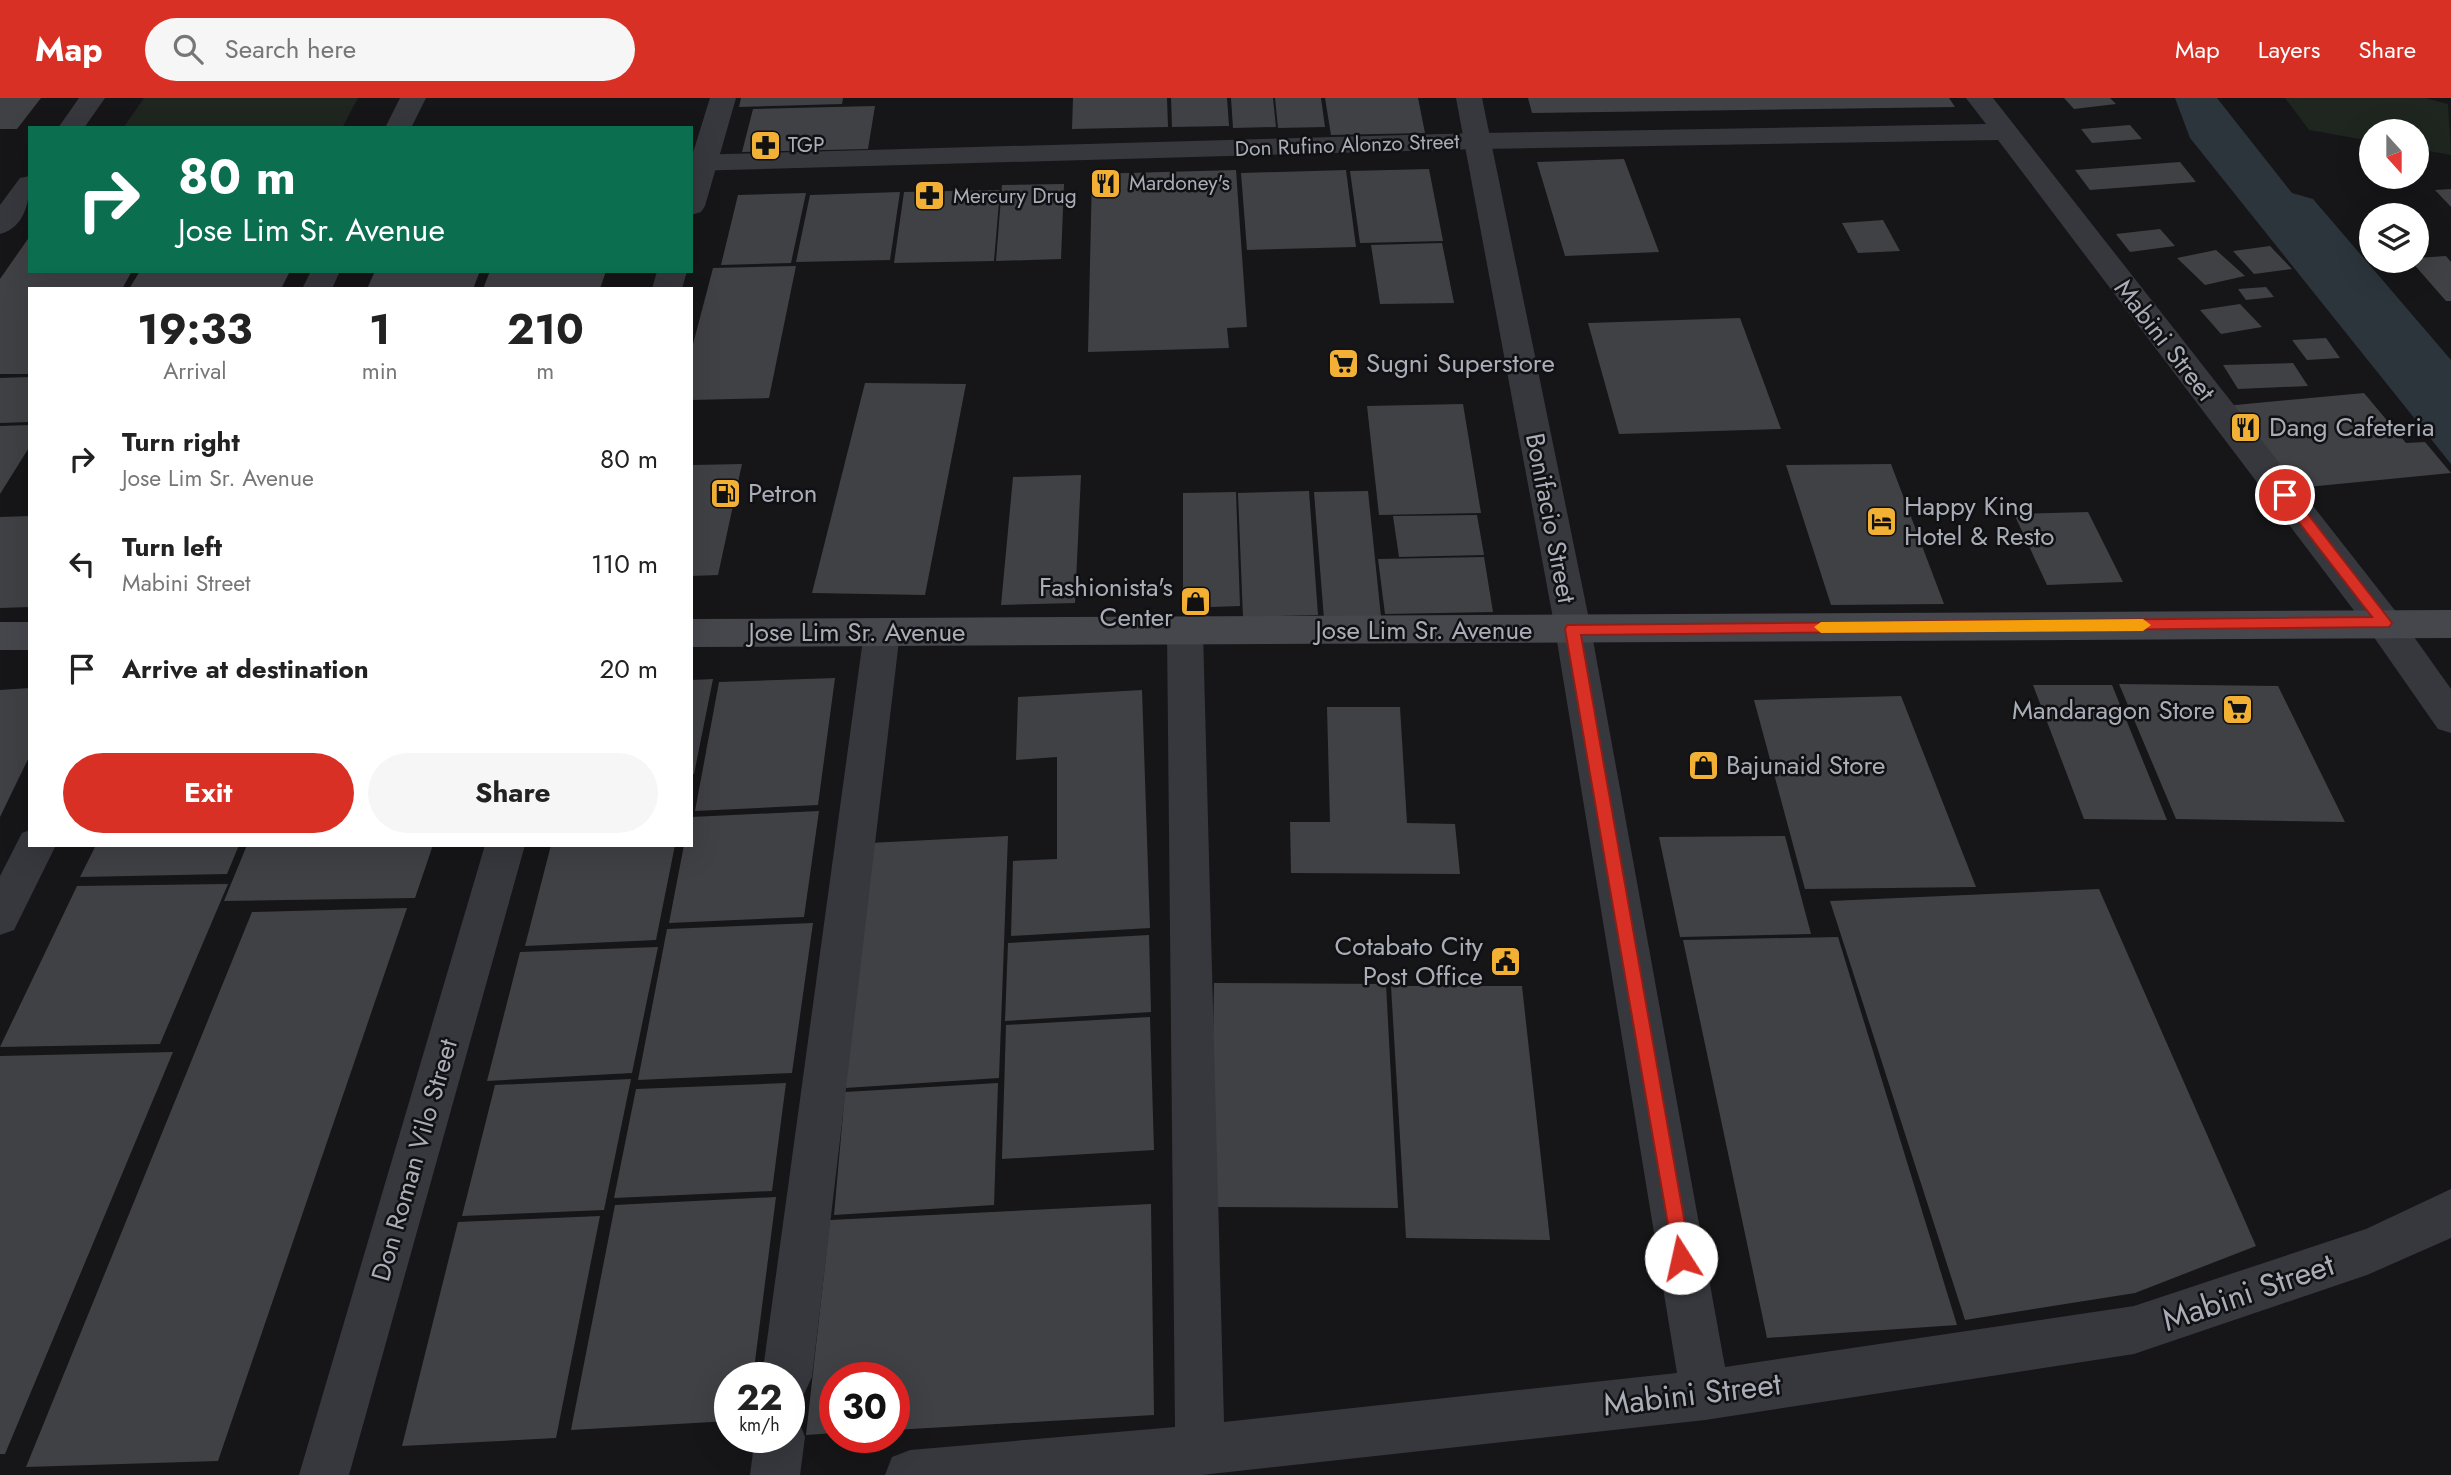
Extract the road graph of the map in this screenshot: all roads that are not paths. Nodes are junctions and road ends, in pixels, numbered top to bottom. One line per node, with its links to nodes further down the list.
1 (92, 98): 6 (street)
2 (413, 98): 7 (street)
3 (723, 98): 10 (street)
4 (1469, 98): 9 (street, Bonifacio Street)
5 (1979, 98): 8 (street, Mabini Street)
6 (72, 126)
7 (399, 126)
8 (2004, 132): 9 (street, Don Rufino Alonzo Street); 16 (street, Mabini Street)
9 (1478, 141): 10 (street, Don Rufino Alonzo Street); 18 (street, Bonifacio Street)
10 (698, 163): 14 (street)
11 (28, 178): 12 (street)
12 (0, 179)
13 (28, 187): 15 (street)
14 (693, 194)
15 (0, 225)
16 (2384, 623): 17 (main road, Jose Lim Sr. Avenue); 18 (main road, Jose Lim Sr. Avenue); 24 (street, Mabini Street)
17 (2451, 624)
18 (1573, 629): 20 (main road, Jose Lim Sr. Avenue); 30 (street, Bonifacio Street)
19 (882, 632): 20 (main road, Jose Lim Sr. Avenue); 21 (main road, Jose Lim Sr. Avenue); 29 (street)
20 (1185, 632): 31 (street)
21 (693, 633)
22 (0, 636): 23 (main road)
23 (28, 636)
24 (2451, 718)
25 (35, 847): 27 (street)
26 (504, 847): 33 (street, Don Roman Vilo Street)
27 (0, 917)
28 (2451, 1212): 30 (street, Mabini Street)
29 (789, 1362)
30 (1705, 1395): 31 (street, Mabini Street)
31 (1200, 1450): 35 (street, Mabini Street)
32 (777, 1453): 34 (street)
33 (324, 1475)
34 (775, 1475)
35 (910, 1475)

